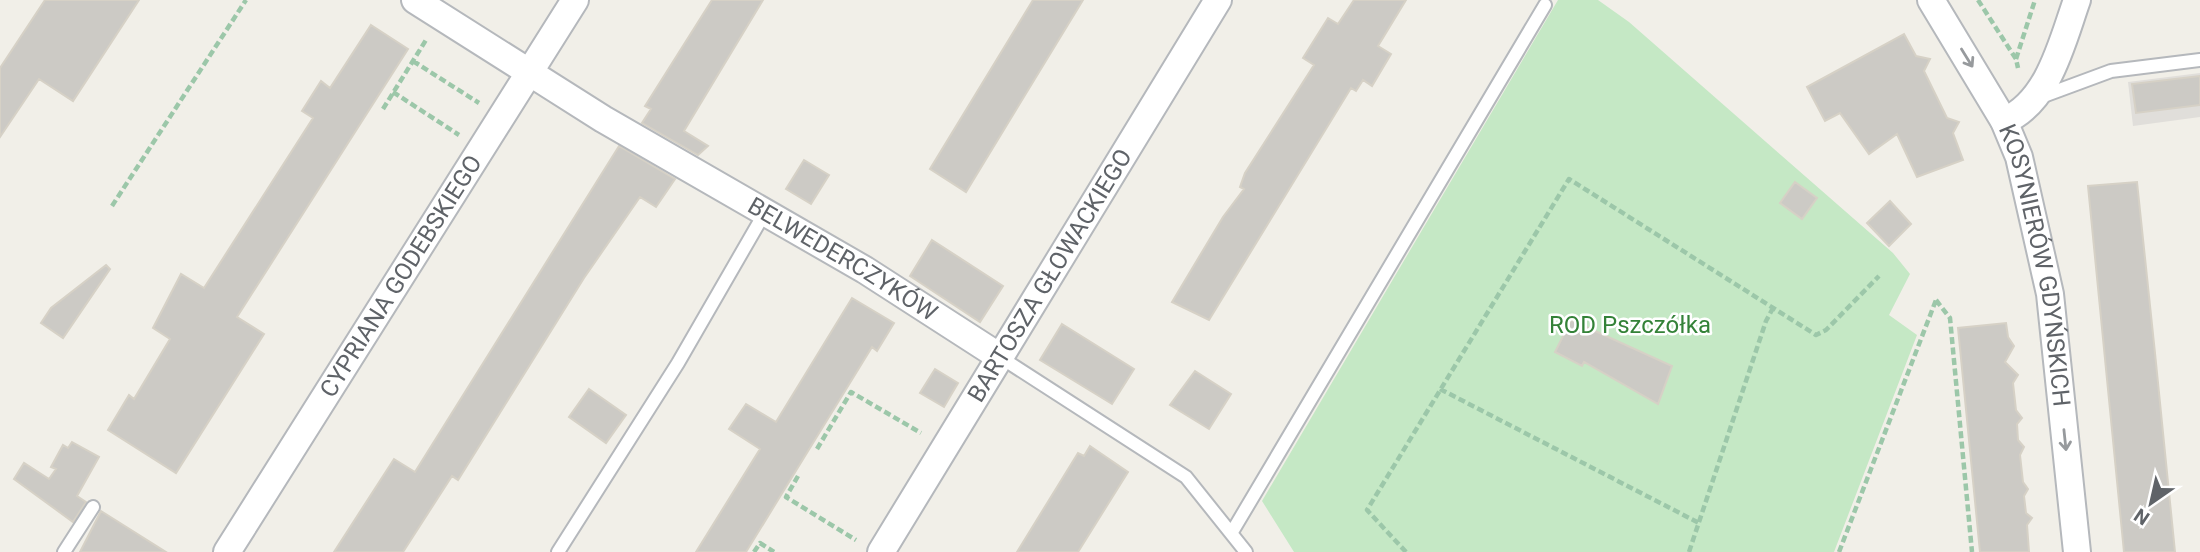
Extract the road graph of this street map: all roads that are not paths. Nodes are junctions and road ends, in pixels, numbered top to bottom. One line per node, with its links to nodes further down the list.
1 (415, 0): 8 (street, BELWEDERCZYKÓW)
2 (575, 0): 8 (street, CYPRIANA GODEBSKIEGO)
3 (1218, 0): 12 (street, BARTOSZA GŁOWACKIEGO)
4 (1931, 0): 10 (street, KOSYNIERÓW GDYŃSKICH, one-way to 10)
5 (2077, 0): 9 (street)
6 (1545, 5): 14 (lane)
7 (2200, 60): 9 (lane)
8 (530, 72): 11 (street, BELWEDERCZYKÓW); 17 (street, CYPRIANA GODEBSKIEGO)
9 (2035, 99): 10 (street)
10 (2004, 121): 20 (street, KOSYNIERÓW GDYŃSKICH, one-way to 20)
11 (764, 214): 12 (street, BELWEDERCZYKÓW); 18 (lane)
12 (1000, 357): 14 (lane, BELWEDERCZYKÓW); 15 (street, BARTOSZA GŁOWACKIEGO)
13 (93, 507): 16 (lane)
14 (1232, 532): 19 (lane, BELWEDERCZYKÓW)
15 (873, 548)
16 (64, 552)
17 (227, 552)
18 (558, 552)
19 (1246, 552)
20 (2077, 552)

